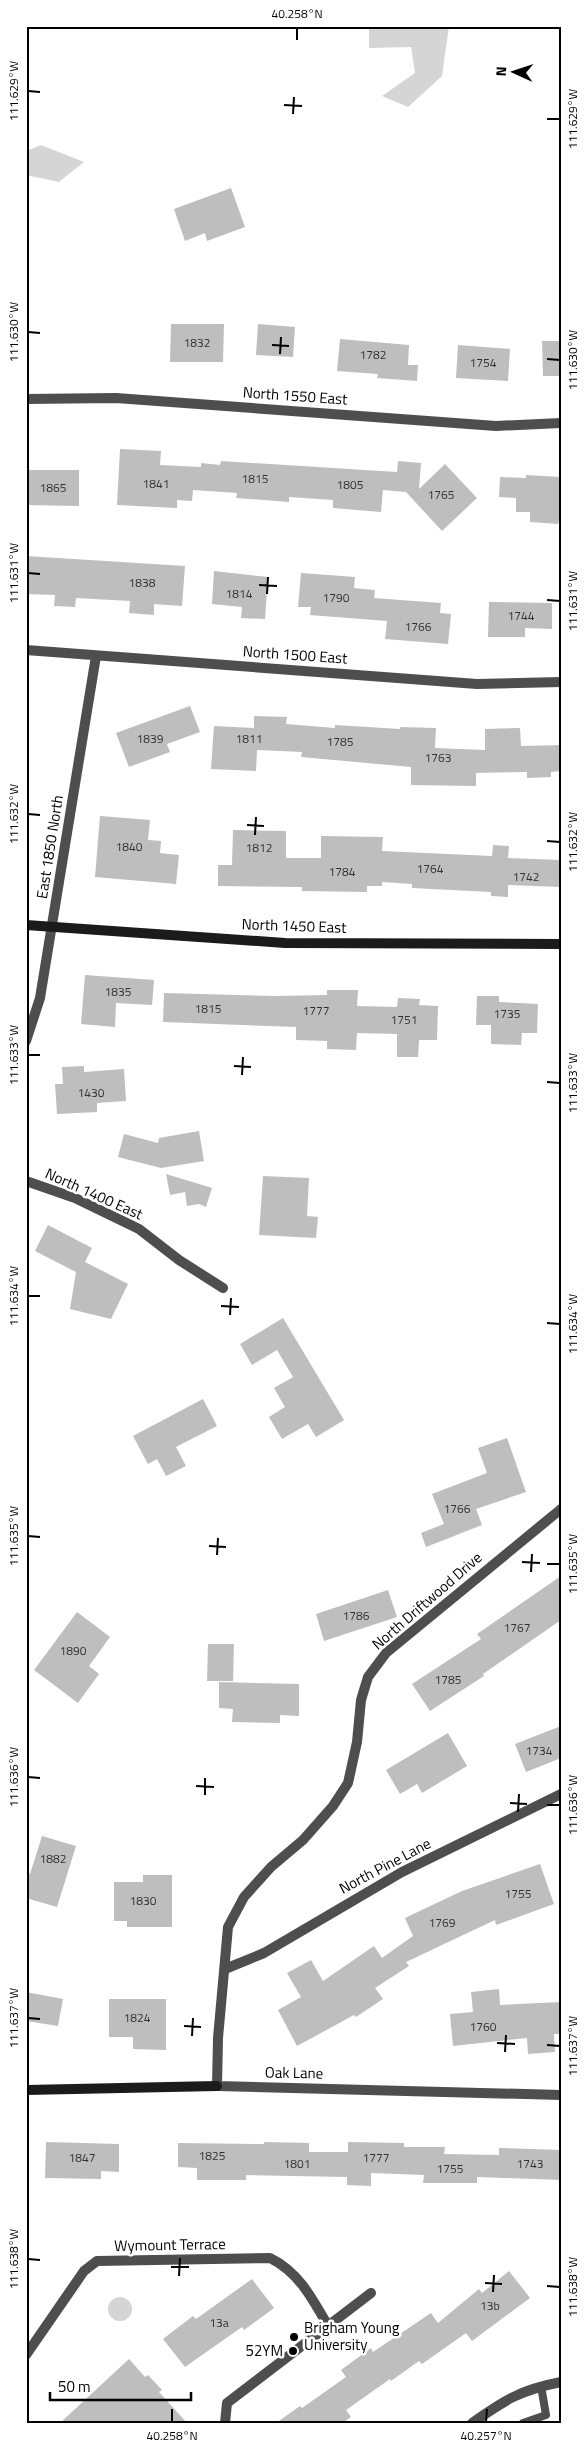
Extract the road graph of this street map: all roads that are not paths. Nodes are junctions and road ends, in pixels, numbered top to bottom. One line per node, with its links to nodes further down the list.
1 (26, 400): 2 (street, North 1550 East)
2 (561, 423)
3 (26, 650): 4 (street, North 1500 East)
4 (96, 656): 5 (street, North 1500 East); 7 (street, East 1850 North)
5 (561, 682)
6 (26, 925): 7 (street, North 1450 East)
7 (52, 927): 8 (street, North 1450 East); 9 (street, East 1850 North)
8 (561, 944)
9 (26, 1040)
10 (26, 1181): 11 (street, North 1400 East)
11 (223, 1288)
12 (561, 1509): 14 (street, North Driftwood Drive)
13 (561, 1794): 14 (street, North Pine Lane)
14 (225, 1969): 15 (street, North Driftwood Drive)
15 (217, 2086): 16 (street, Oak Lane); 17 (street, Oak Lane)
16 (26, 2090)
17 (561, 2095)
18 (370, 2293): 19 (street)
19 (328, 2326): 20 (street, Wymount Terrace); 23 (street)
20 (26, 2355)
21 (561, 2382): 22 (street)
22 (541, 2386): 24 (street); 25 (lane)
23 (225, 2423)
24 (472, 2423)
25 (524, 2423)

